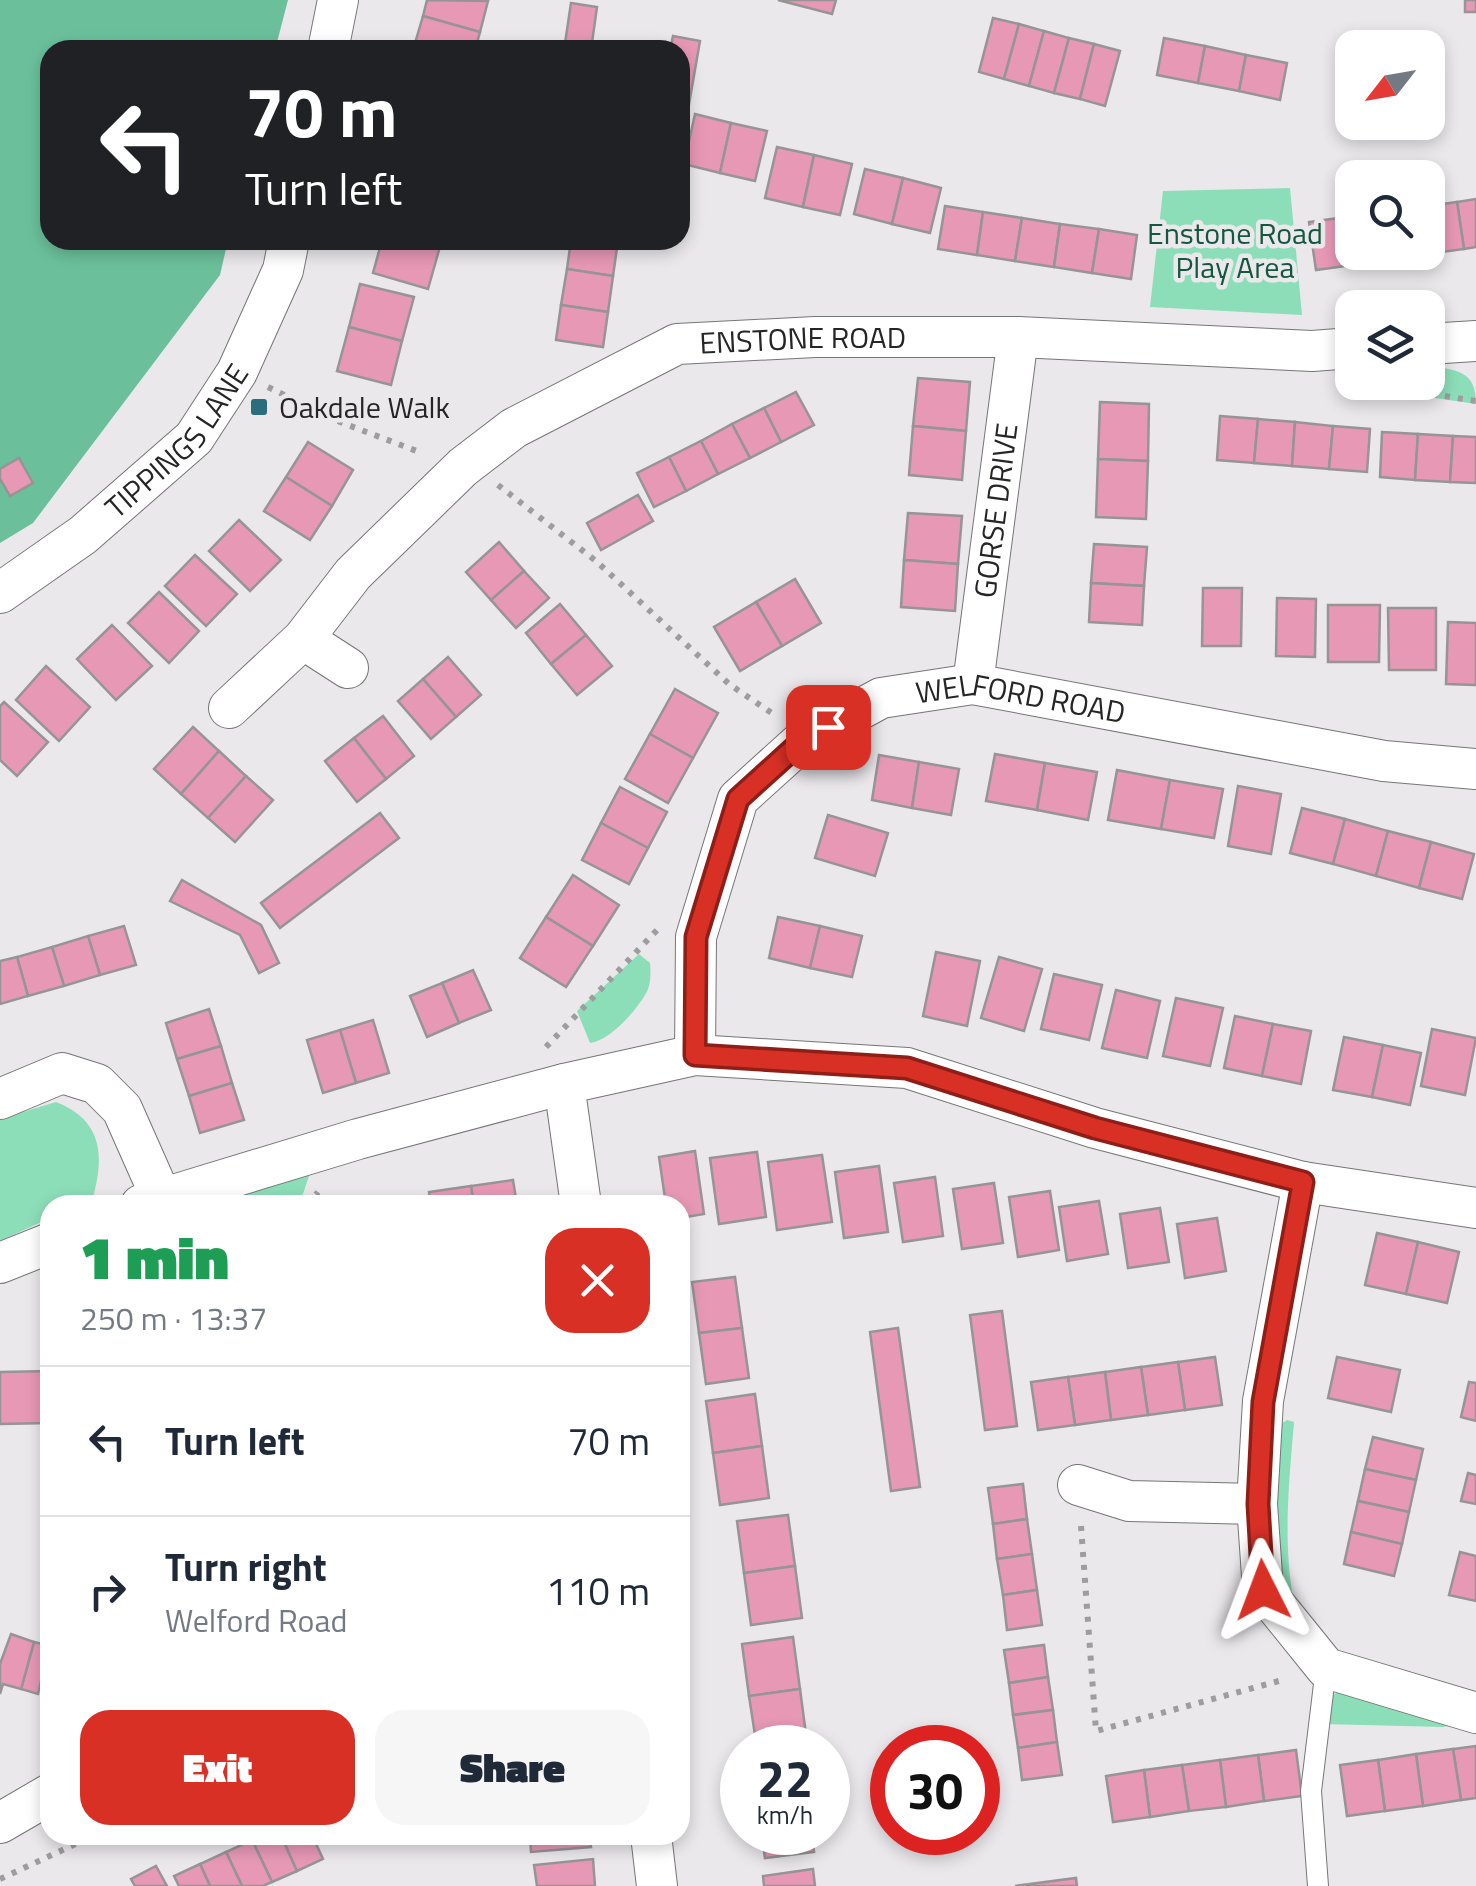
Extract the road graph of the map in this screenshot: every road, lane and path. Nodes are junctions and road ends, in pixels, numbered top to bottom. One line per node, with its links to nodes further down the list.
1 (338, 0): 2 (street)
2 (330, 40)
3 (287, 250): 8 (street, TIPPINGS LANE)
4 (1018, 337): 7 (street, ENSTONE ROAD); 11 (street, ENSTONE ROAD); 15 (street, GORSE DRIVE)
5 (1476, 341): 6 (street)
6 (1445, 343)
7 (1335, 349)
8 (237, 372): 11 (path); 12 (street, TIPPINGS LANE)
9 (1445, 396): 10 (path)
10 (1476, 401)
11 (463, 467): 13 (street, ENSTONE ROAD); 17 (path)
12 (0, 593)
13 (302, 639): 14 (street); 16 (street, ENSTONE ROAD)
14 (348, 668)
15 (973, 684): 17 (street, WELFORD ROAD); 18 (street, WELFORD ROAD)
16 (230, 708)
17 (802, 741): 20 (street, WELFORD ROAD)
18 (1476, 769)
19 (664, 923): 23 (path)
20 (695, 1055): 21 (street); 24 (street)
21 (564, 1084): 23 (street); 27 (street)
22 (0, 1099): 25 (street)
23 (494, 1102): 26 (street)
24 (1303, 1182): 28 (street); 32 (street)
25 (149, 1195)
26 (172, 1195)
27 (580, 1195)
28 (1476, 1208)
29 (40, 1247): 30 (street)
30 (0, 1264)
31 (1078, 1486): 32 (street); 33 (path)
32 (1258, 1504): 33 (street)
33 (1326, 1668): 34 (street); 41 (lane)
34 (1476, 1713)
35 (40, 1800): 36 (street)
36 (0, 1823)
37 (73, 1845): 39 (path)
38 (652, 1845): 40 (street)
39 (0, 1879)
40 (657, 1886)
41 (1318, 1886)

